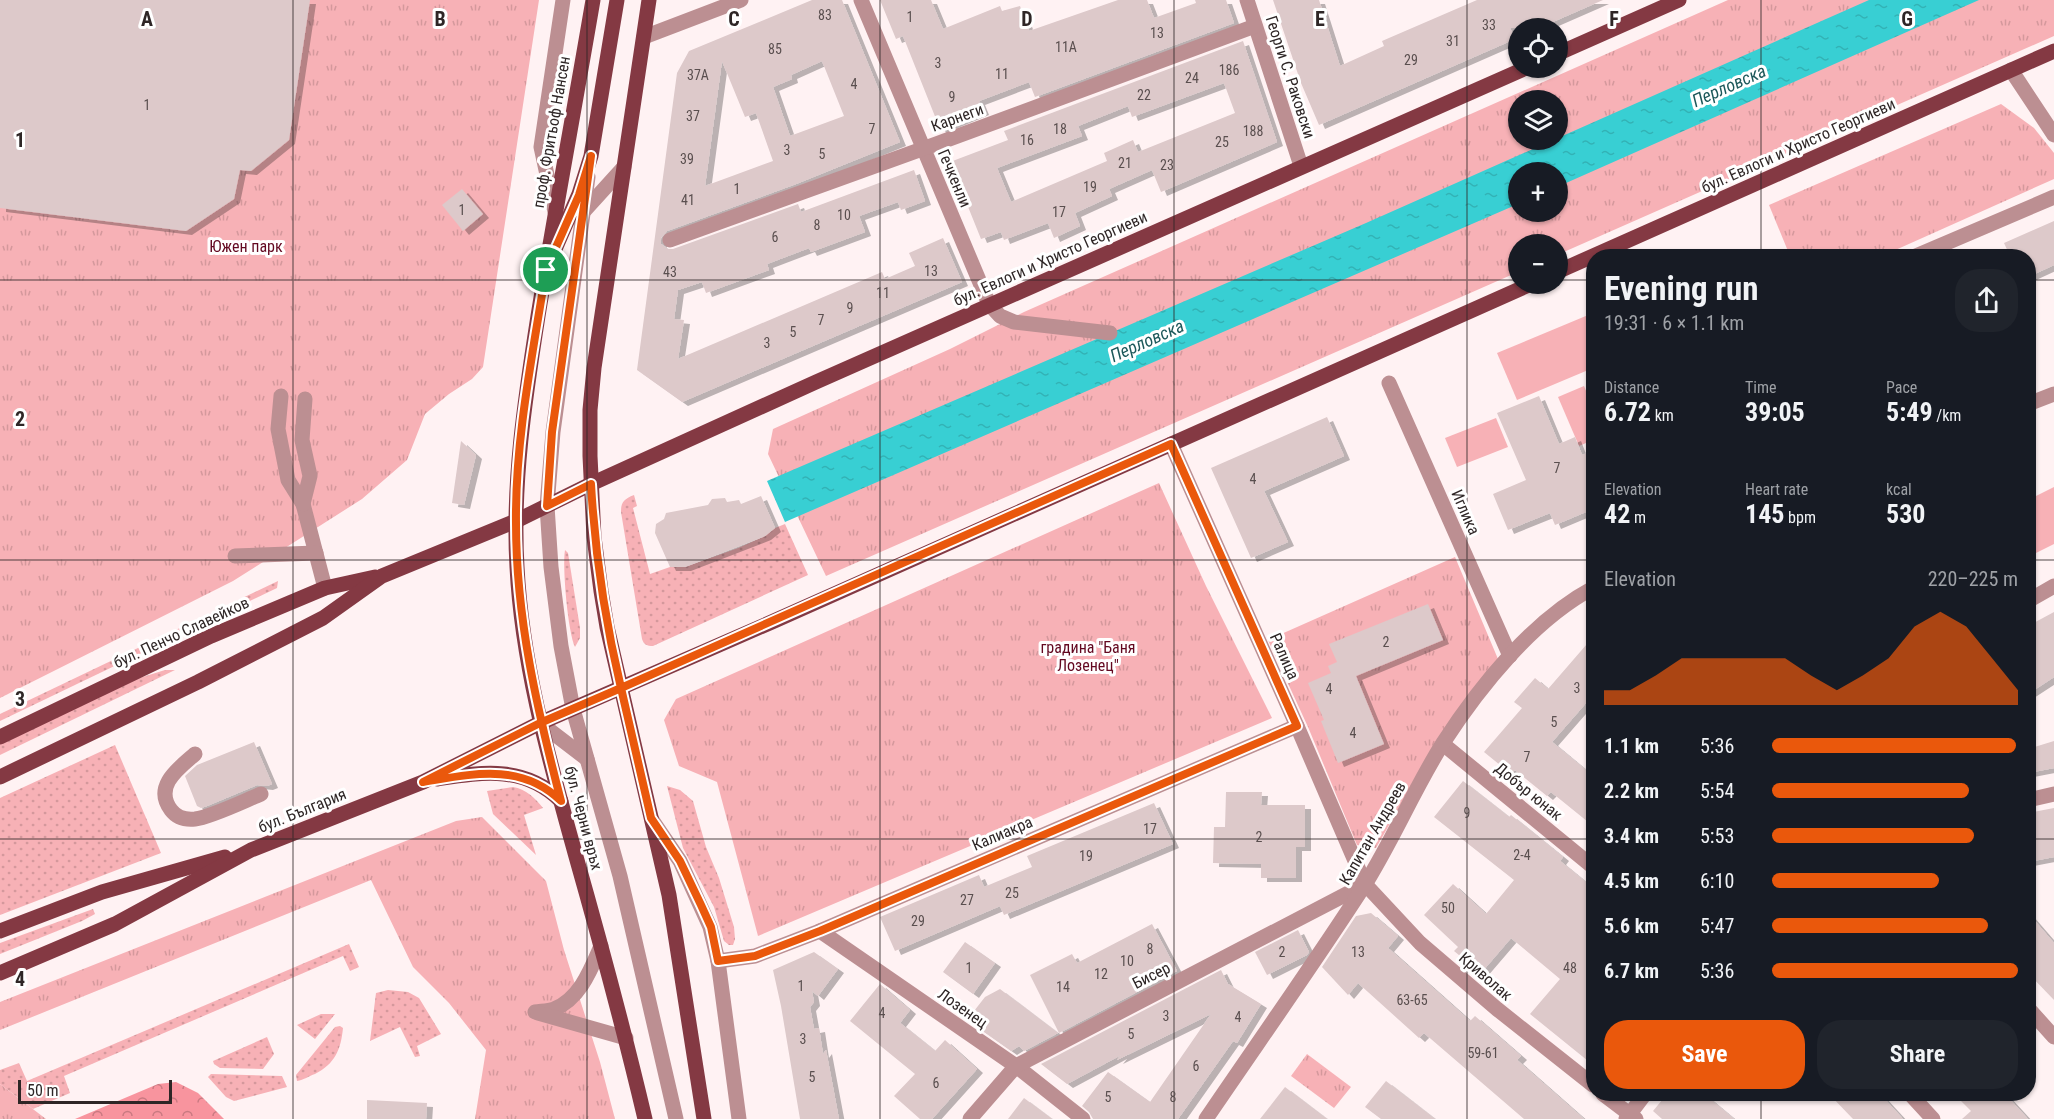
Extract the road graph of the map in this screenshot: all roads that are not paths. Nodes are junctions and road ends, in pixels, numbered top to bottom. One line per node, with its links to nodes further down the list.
1 (563, 0): 22 (street)
2 (593, 0): 22 (main road, проф. Фритьоф Нансен)
3 (617, 0): 17 (main road, проф. Фритьоф Нансен)
4 (649, 0): 10 (main road)
5 (741, 0): 10 (street)
6 (861, 0): 16 (street, Гечкенли)
7 (1247, 0): 9 (street, Георги С. Раковски)
8 (1679, 0): 11 (main road)
9 (1255, 26): 16 (street, Карнеги); 18 (street, Георги С. Раковски)
10 (644, 37): 19 (main road)
11 (1568, 49)
12 (2054, 51): 13 (main road, бул. Евлоги и Христо Георгиеви)
13 (2011, 70): 15 (street); 24 (main road, бул. Евлоги и Христо Георгиеви)
14 (1508, 76): 18 (main road, бул. Евлоги и Христо Георгиеви)
15 (2054, 135)
16 (923, 149): 23 (street, Карнеги); 30 (street, Гечкенли)
17 (591, 156): 21 (street); 28 (main road, проф. Фритьоф Нансен)
18 (1301, 166): 30 (main road, бул. Евлоги и Христо Георгиеви)
19 (624, 167): 21 (street); 38 (main road)
20 (2054, 197): 25 (street)
21 (585, 210): 40 (street)
22 (555, 212): 28 (main road, проф. Фритьоф Нансен)
23 (670, 240)
24 (1609, 249)
25 (1932, 249)
26 (1586, 259): 27 (main road, бул. Евлоги и Христо Георгиеви)
27 (1568, 267)
28 (546, 270): 41 (main road, проф. Фритьоф Нансен)
29 (1508, 294): 37 (main road)
30 (989, 304): 31 (street); 38 (main road, бул. Евлоги и Христо Георгиеви)
31 (1110, 333)
32 (1389, 382): 49 (street, Иглика)
33 (2054, 394): 36 (street)
34 (281, 396): 39 (street)
35 (305, 399): 39 (street)
36 (2036, 401)
37 (1171, 444): 50 (main road); 53 (street, Ралица)
38 (591, 484): 40 (main road); 50 (main road)
39 (303, 504): 42 (street)
40 (547, 506): 41 (main road); 51 (street)
41 (516, 521): 44 (main road); 52 (main road, бул. Черни връх)
42 (316, 553): 43 (street); 46 (street)
43 (235, 555)
44 (382, 576): 46 (main road, бул. Пенчо Славейков); 58 (main road)
45 (2054, 586): 48 (street)
46 (325, 588): 54 (main road, бул. Пенчо Славейков)
47 (1586, 592): 49 (street, Капитан Андреев)
48 (2036, 596)
49 (1510, 656): 55 (street, Капитан Андреев)
50 (621, 688): 51 (main road, бул. България); 64 (main road)
51 (573, 709): 52 (main road, бул. България); 57 (street)
52 (540, 723): 57 (street); 59 (main road, бул. България); 63 (main road, бул. Черни връх)
53 (1297, 726): 67 (street, Ралица); 69 (street, Калиакра)
54 (0, 737)
55 (1443, 744): 66 (street, Добър юнак); 67 (street, Капитан Андреев)
56 (195, 754): 60 (street)
57 (587, 759): 83 (street)
58 (0, 777)
59 (423, 782): 63 (main road); 65 (main road, бул. България)
60 (261, 794)
61 (2054, 794): 62 (street)
62 (2036, 798)
63 (561, 801): 70 (main road, бул. Черни връх)
64 (651, 818): 71 (street); 84 (main road)
65 (251, 850): 68 (main road); 72 (main road, бул. България)
66 (1586, 861)
67 (1365, 884): 76 (street, Бисер); 77 (street, Криволак); 88 (street, Капитан Андреев)
68 (0, 931)
69 (820, 931): 71 (street, Калиакра); 76 (street, Лозенец)
70 (601, 946): 75 (main road, бул. Черни връх); 75 (street)
71 (718, 961): 85 (street)
72 (0, 973)
73 (2036, 1017): 74 (street)
74 (2054, 1037)
75 (626, 1038): 82 (main road, бул. Черни връх)
76 (1016, 1066): 86 (street, Бисер); 87 (street, Лозенец)
77 (1586, 1079)
78 (1611, 1101): 81 (street)
79 (1640, 1101): 81 (street)
80 (1916, 1101): 89 (street)
81 (1630, 1117)
82 (645, 1119)
83 (676, 1119)
84 (704, 1119)
85 (739, 1119)
86 (970, 1119)
87 (1083, 1119)
88 (1206, 1119)
89 (1933, 1119)

